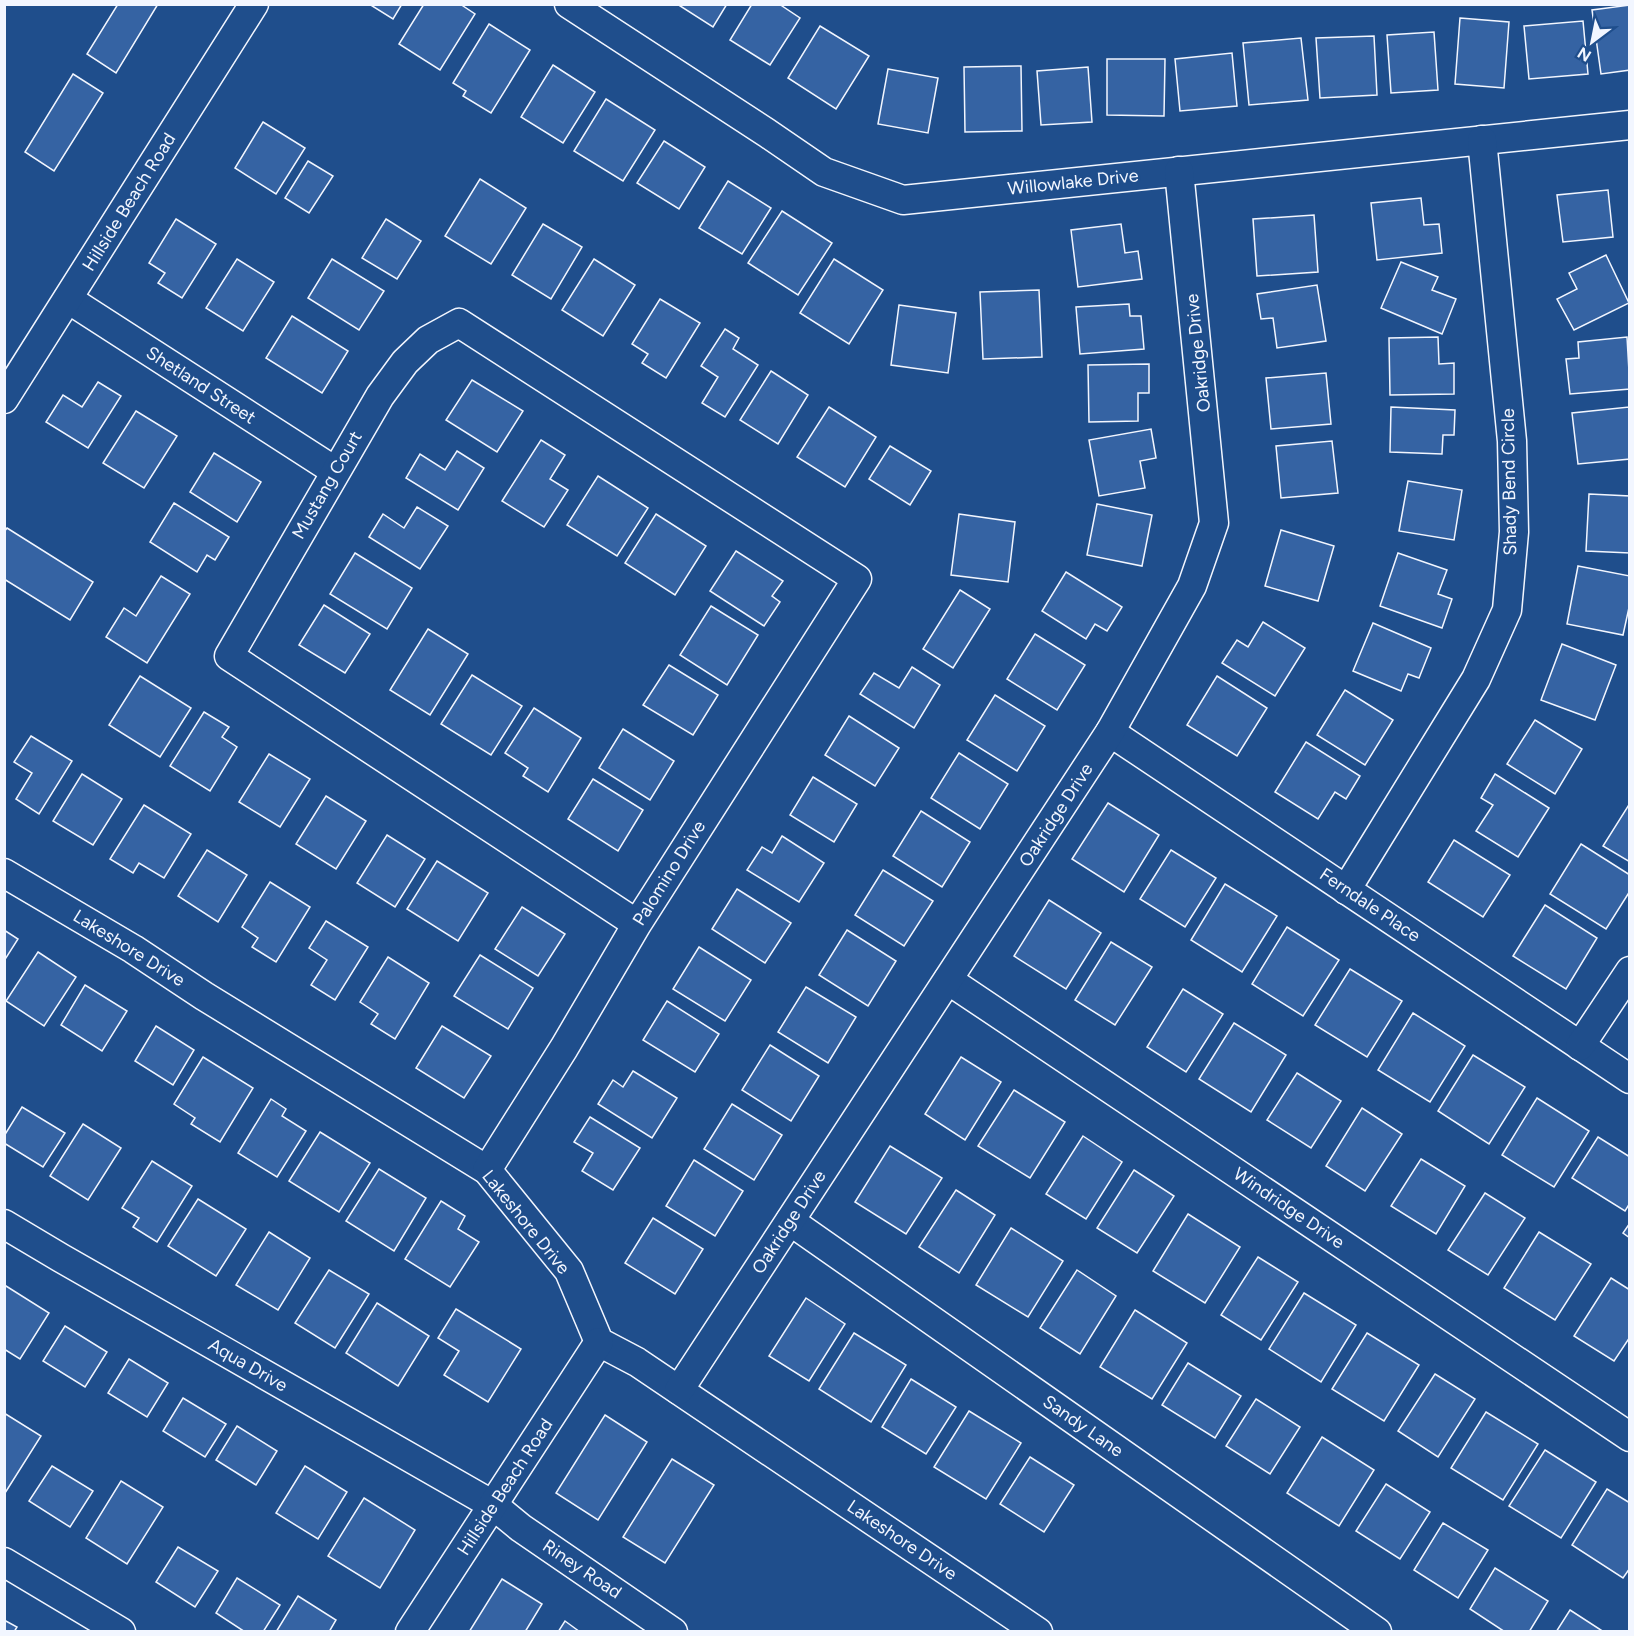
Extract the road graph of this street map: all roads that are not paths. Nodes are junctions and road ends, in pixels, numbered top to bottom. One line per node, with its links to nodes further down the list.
1 (254, 4): 6 (street, Hillside Beach Road)
2 (569, 4): 5 (street, Willowlake Drive)
3 (1629, 125): 4 (street, Willowlake Drive)
4 (1482, 140): 5 (street, Willowlake Drive); 12 (street, Shady Bend Circle)
5 (1179, 171): 10 (street, Oakridge Drive)
6 (68, 299): 7 (street, Hillside Beach Road); 8 (street, Shetland Street)
7 (4, 399)
8 (335, 471): 9 (street, Mustang Court); 13 (street, Mustang Court)
9 (857, 579): 13 (street, Palomino Drive)
10 (1110, 732): 12 (street, Ferndale Place); 15 (street, Oakridge Drive)
11 (4, 873): 18 (street, Lakeshore Drive)
12 (1346, 890): 16 (street, Ferndale Place)
13 (637, 924): 18 (street, Palomino Drive)
14 (1629, 971): 16 (street)
15 (948, 980): 19 (street, Oakridge Drive); 23 (street, Windridge Drive)
16 (1580, 1046): 17 (street, Ferndale Place)
17 (1629, 1079)
18 (487, 1170): 21 (street, Lakeshore Drive)
19 (790, 1221): 22 (street, Oakridge Drive); 30 (street, Sandy Lane)
20 (4, 1224): 24 (street, Aqua Drive)
21 (599, 1342): 22 (street, Lakeshore Drive); 24 (street, Hillside Beach Road)
22 (679, 1389): 29 (street, Lakeshore Drive)
23 (1629, 1437)
24 (493, 1506): 27 (street, Hillside Beach Road); 28 (street, Riney Road)
25 (4, 1562): 26 (street)
26 (121, 1632)
27 (410, 1632)
28 (673, 1632)
29 (1038, 1632)
30 (1377, 1632)

